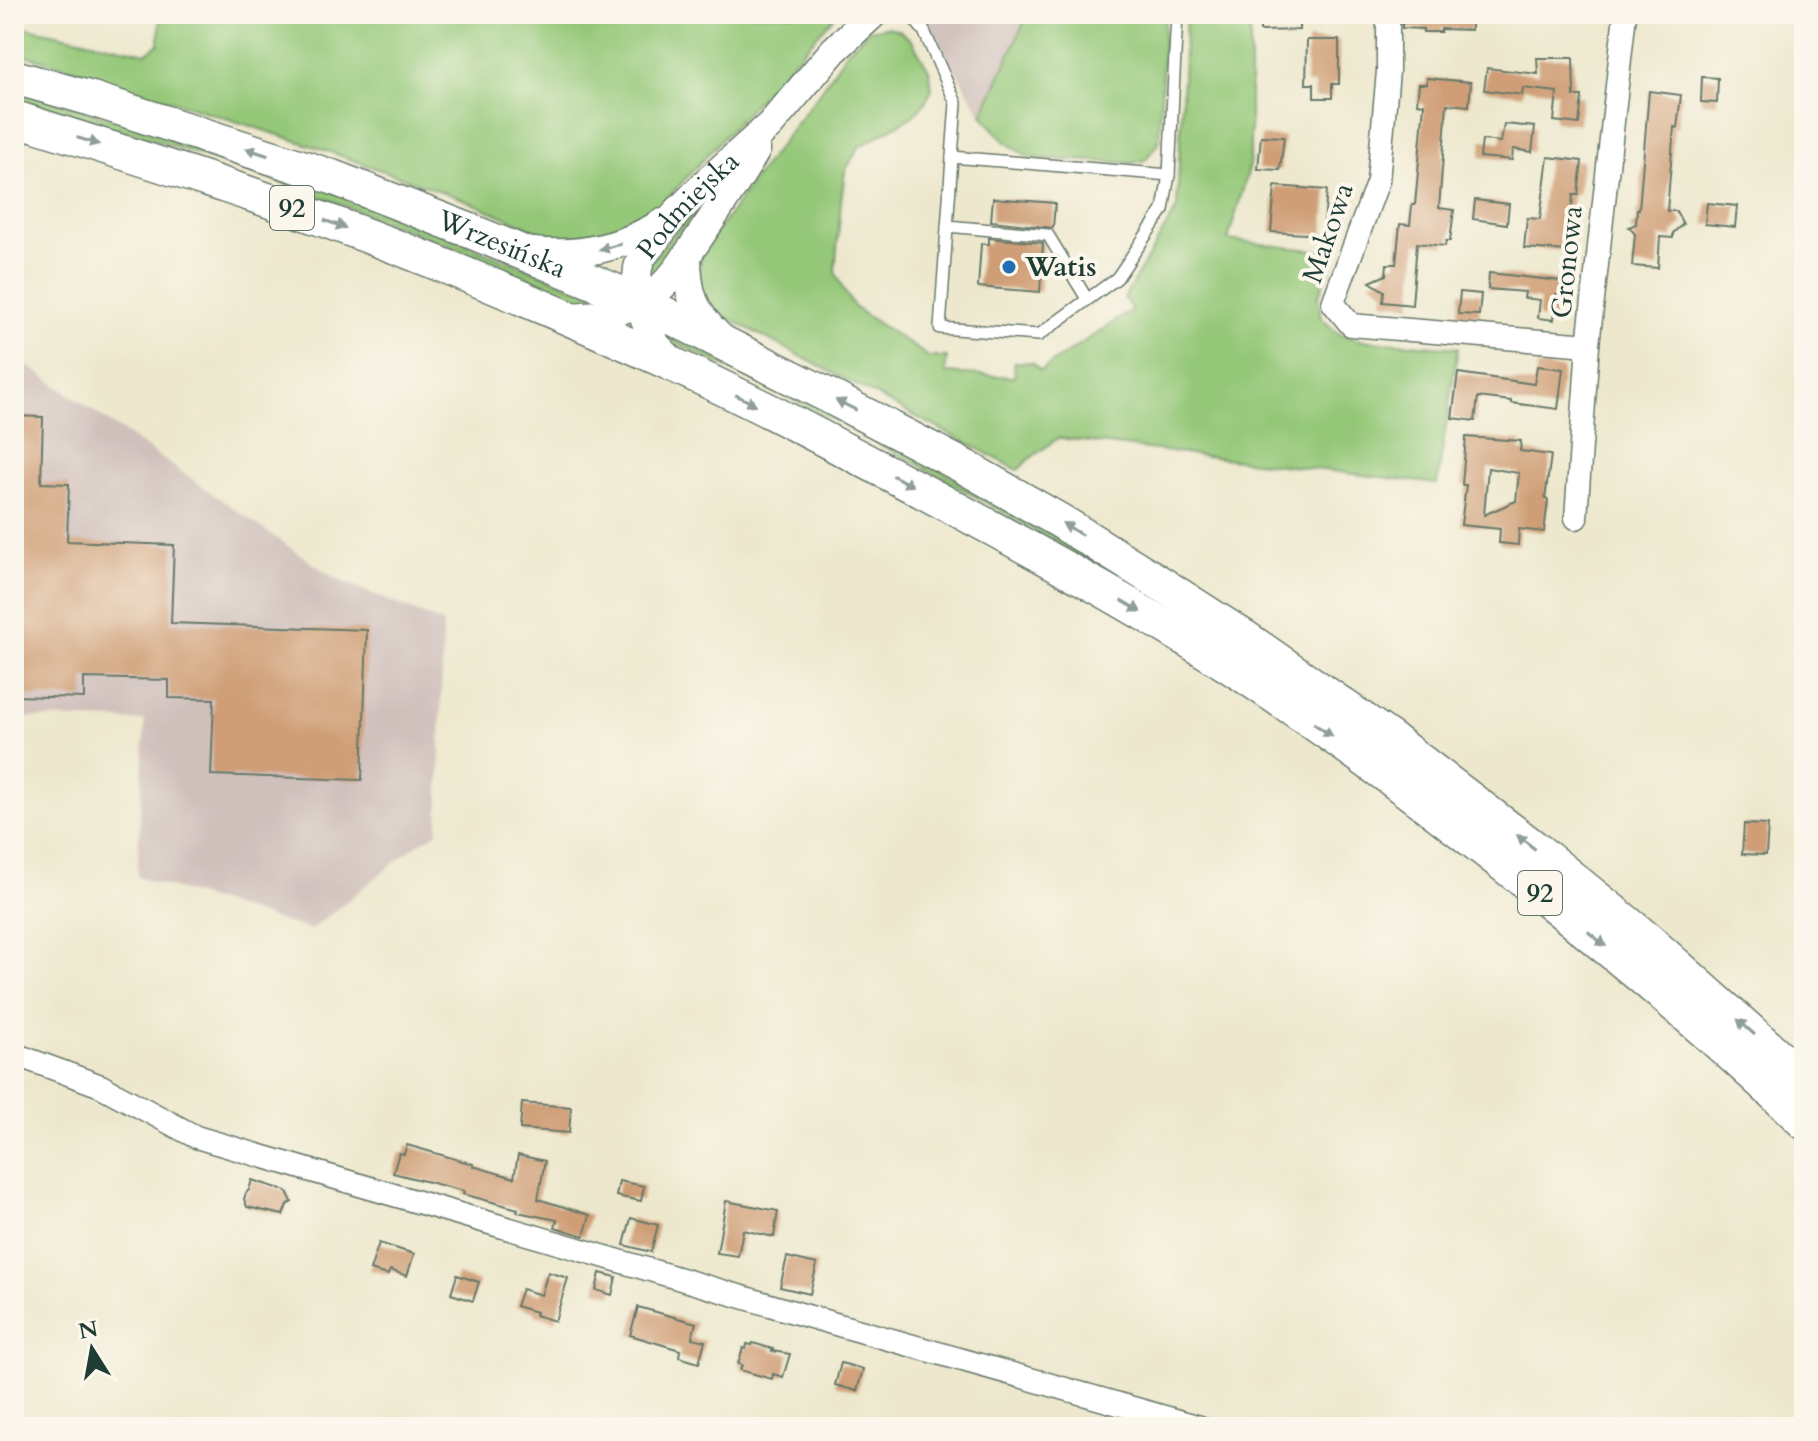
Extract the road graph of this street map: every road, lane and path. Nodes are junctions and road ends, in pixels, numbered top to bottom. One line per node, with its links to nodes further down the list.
1 (873, 14): 8 (street, Podmiejska)
2 (910, 14): 9 (lane)
3 (1177, 14): 10 (lane)
4 (1388, 14): 18 (street, Makowa)
5 (1625, 14): 18 (street, Gronowa)
6 (14, 77): 13 (main road, Wrzesińska / 92, one-way to 6)
7 (14, 118): 17 (main road, Wrzesińska / 92, one-way to 17)
8 (770, 125): 11 (street, Podmiejska); 14 (street, Podmiejska)
9 (952, 157): 10 (lane); 12 (lane)
10 (1169, 175): 15 (lane)
11 (678, 211): 13 (street, one-way to 13); 16 (street, Podmiejska)
12 (947, 226): 15 (lane); 15 (lane)
13 (513, 249): 16 (main road, Wrzesińska / 92)
14 (687, 255): 16 (street, Podmiejska); 19 (street)
15 (1087, 299)
16 (639, 301): 17 (street, Podmiejska); 19 (main road, Wrzesińska / 92); 20 (street, Podmiejska)
17 (563, 317): 20 (main road, Wrzesińska / 92)
18 (1588, 345): 21 (street, Gronowa)
19 (731, 347): 23 (main road, Wrzesińska / 92, one-way to 19)
20 (676, 366): 24 (main road, Wrzesińska / 92, one-way to 24)
21 (1576, 518)
22 (14, 1054): 25 (street)
23 (1804, 1079)
24 (1804, 1122)
25 (1200, 1427)

